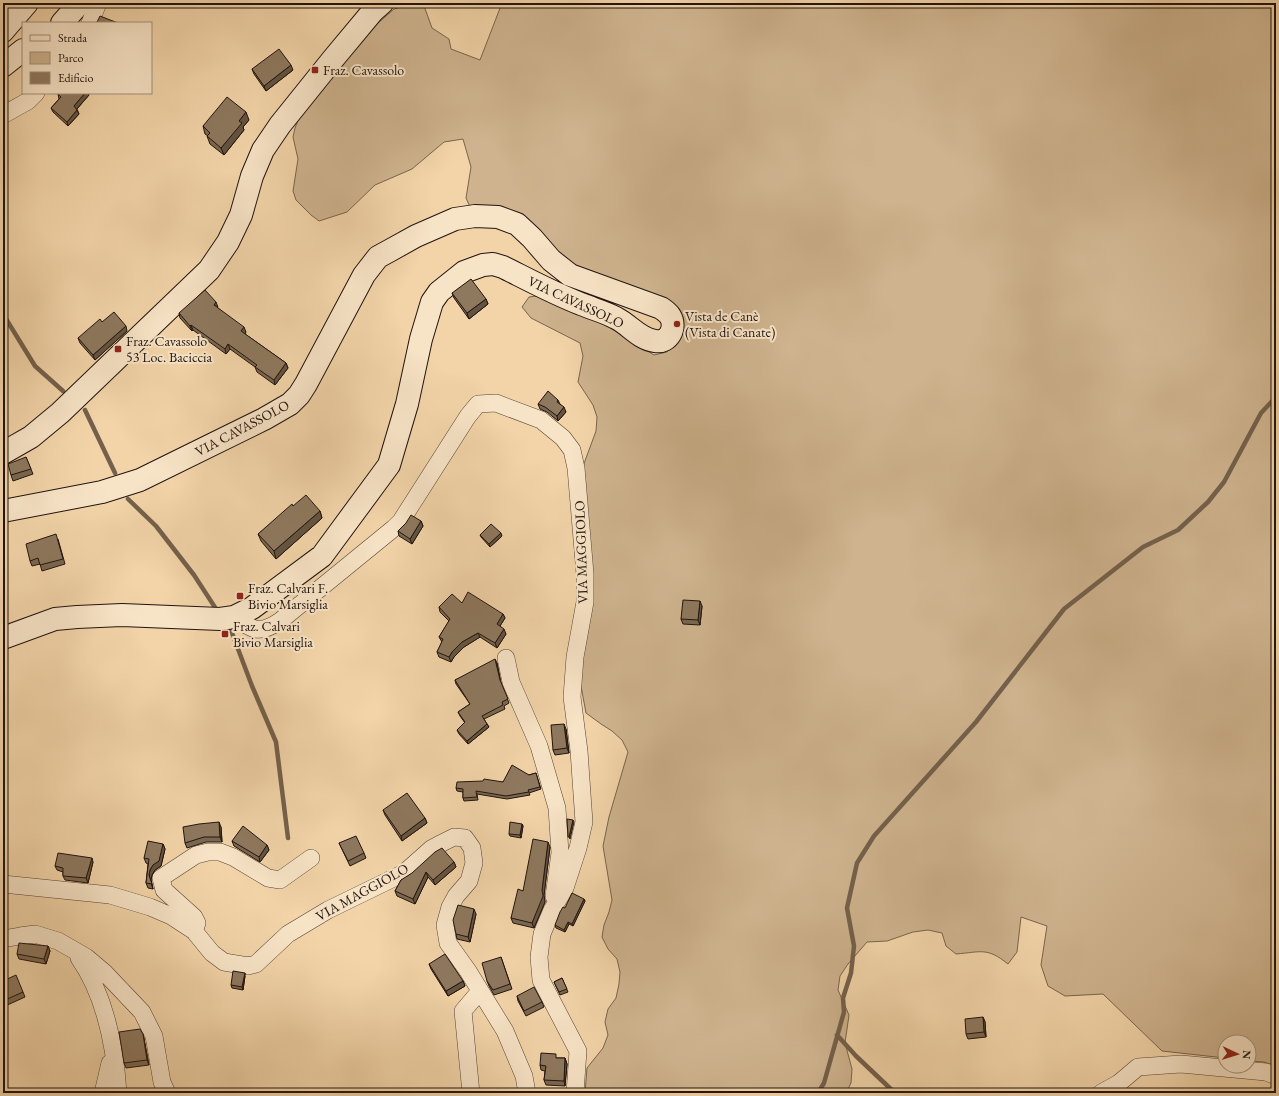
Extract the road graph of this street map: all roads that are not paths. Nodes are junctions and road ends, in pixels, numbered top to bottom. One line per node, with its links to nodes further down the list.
1 (27, 3): 7 (main road)
2 (80, 3): 5 (main road)
3 (98, 3): 6 (street)
4 (382, 3): 12 (main road)
5 (63, 22)
6 (90, 22)
7 (3, 31)
8 (22, 51): 9 (main road)
9 (3, 66)
10 (35, 94): 11 (street)
11 (3, 115)
12 (3, 453)
13 (3, 511): 14 (main road, VIA CAVASSOLO)
14 (229, 618): 15 (main road); 19 (street, VIA MAGGIOLO)
15 (3, 638)
16 (506, 658): 19 (street)
17 (311, 858): 20 (street)
18 (3, 884): 20 (street, VIA MAGGIOLO)
19 (552, 910): 31 (street, VIA MAGGIOLO)
20 (194, 931): 23 (street, VIA MAGGIOLO)
21 (3, 939): 22 (street)
22 (74, 949): 24 (street); 28 (street)
23 (480, 990): 29 (street); 30 (street, VIA MAGGIOLO)
24 (114, 1049): 26 (street); 27 (street)
25 (1276, 1076): 32 (street)
26 (103, 1093)
27 (118, 1093)
28 (167, 1093)
29 (472, 1093)
30 (527, 1093)
31 (575, 1093)
32 (1101, 1093)

